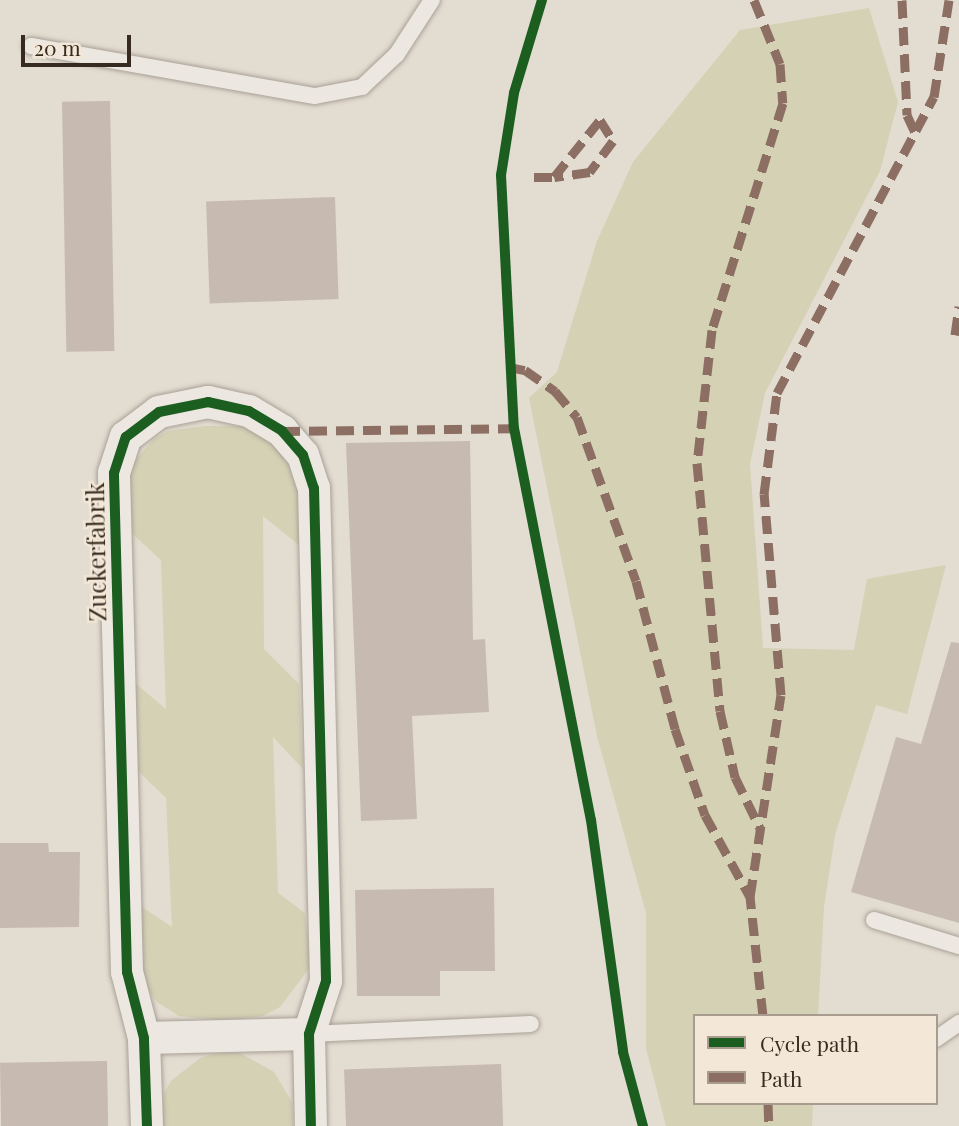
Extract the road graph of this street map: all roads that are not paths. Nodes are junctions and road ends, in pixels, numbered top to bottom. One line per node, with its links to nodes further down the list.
1 (432, 0): 2 (lane)
2 (31, 46)
3 (874, 920): 4 (lane)
4 (959, 946)
5 (959, 1023): 9 (lane)
6 (531, 1024): 7 (lane)
7 (309, 1034): 8 (street); 8 (street, Zuckerfabrik); 11 (street, Zuckerfabrik)
8 (144, 1038): 10 (street, Zuckerfabrik)
9 (938, 1038)
10 (147, 1126)
11 (311, 1126)

